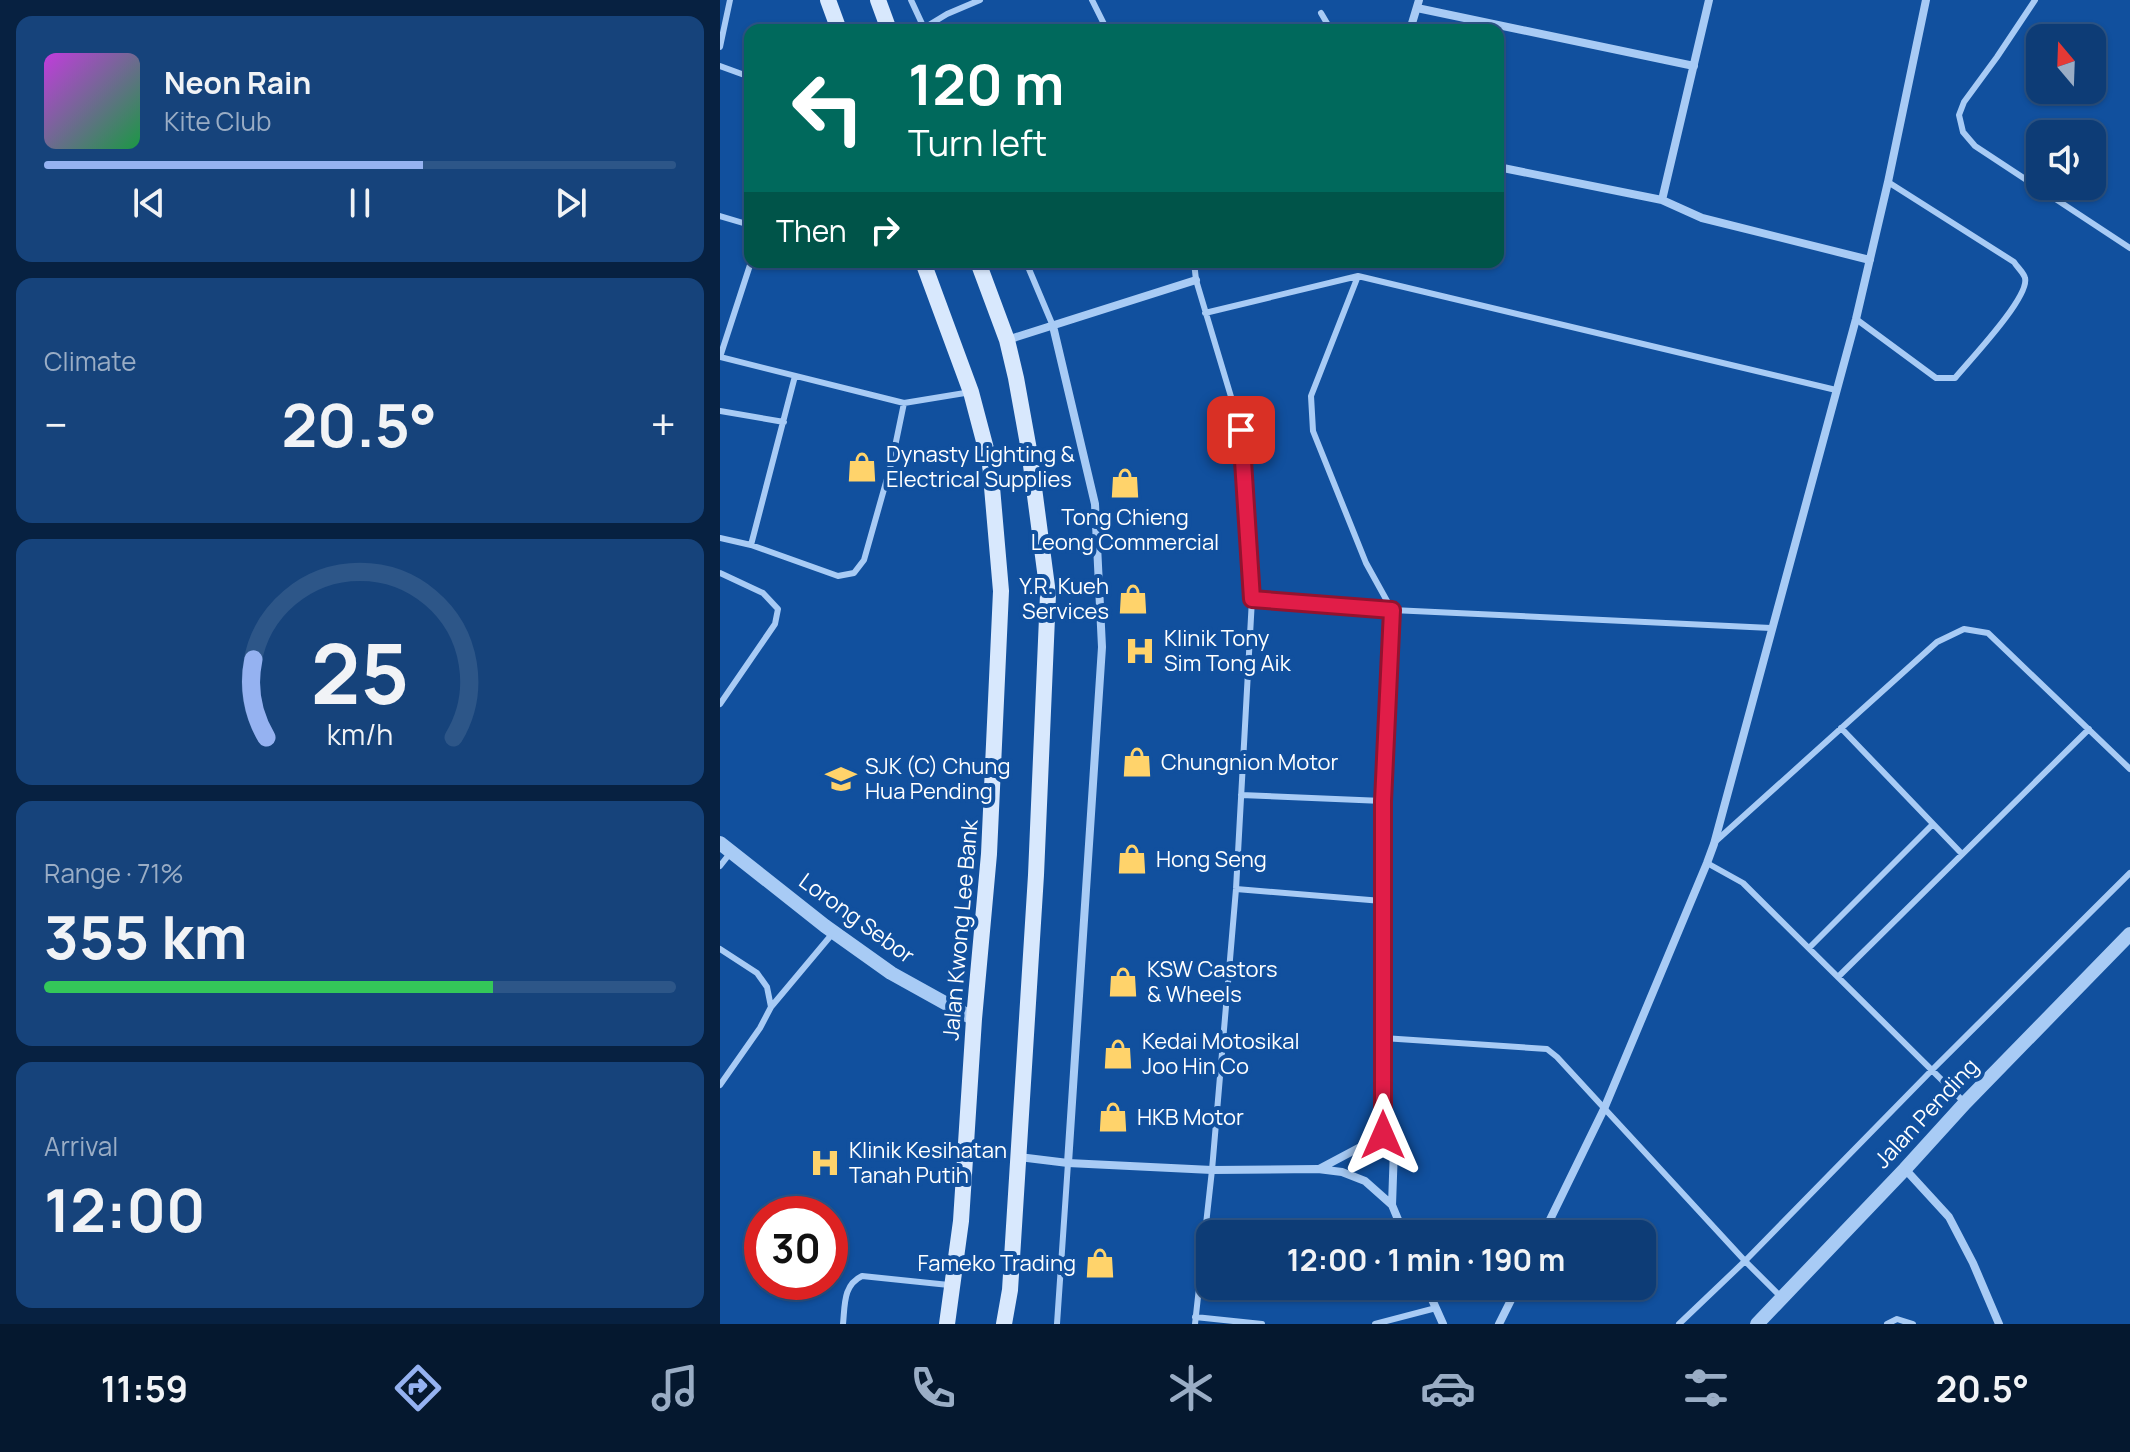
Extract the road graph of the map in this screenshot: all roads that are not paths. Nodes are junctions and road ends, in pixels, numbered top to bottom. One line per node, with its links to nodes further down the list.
1 (730, 0): 19 (lane)
2 (828, 0): 12 (main road)
3 (878, 0): 13 (main road)
4 (911, 0): 14 (lane)
5 (980, 0): 15 (lane)
6 (1092, 0): 16 (lane)
7 (1709, 0): 21 (street)
8 (1926, 0): 24 (street)
9 (2035, 0): 28 (lane)
10 (1418, 4): 18 (street); 21 (street)
11 (1321, 13): 17 (lane)
12 (837, 24)
13 (887, 24)
14 (921, 24)
15 (931, 24)
16 (1104, 24)
17 (1327, 24)
18 (1412, 24)
19 (720, 47)
20 (720, 66): 22 (lane)
21 (1694, 66): 25 (street)
22 (744, 75)
23 (1504, 168): 25 (street)
24 (1888, 182): 29 (street); 38 (lane)
25 (1662, 200): 29 (street)
26 (720, 216): 27 (lane)
27 (744, 223)
28 (2130, 248)
29 (1870, 260): 38 (street)
30 (749, 268): 42 (lane)
31 (925, 268): 45 (main road, Jalan Kwong Lee Bank)
32 (980, 268): 40 (main road)
33 (1029, 268): 39 (lane)
34 (1195, 268): 36 (lane)
35 (1358, 276): 37 (lane); 44 (lane); 53 (lane)
36 (1196, 280): 37 (lane); 39 (street)
37 (1205, 313): 52 (lane)
38 (1856, 319): 44 (street)
39 (1053, 326): 40 (street); 84 (street)
40 (1007, 340): 83 (main road)
41 (720, 357): 43 (lane)
42 (720, 357)
43 (795, 376): 46 (lane); 48 (lane)
44 (1836, 390): 54 (street)
45 (971, 392): 46 (lane); 76 (main road, Jalan Kwong Lee Bank)
46 (904, 403): 50 (lane)
47 (720, 411): 48 (lane)
48 (784, 422): 50 (lane)
49 (720, 538): 50 (lane)
50 (751, 545)
51 (720, 573): 55 (lane)
52 (1252, 599): 53 (lane); 59 (lane)
53 (1392, 610): 54 (lane); 60 (street)
54 (1771, 628): 62 (street)
55 (720, 704)
56 (1841, 728): 57 (lane); 61 (lane); 62 (lane)
57 (2089, 729): 58 (lane); 64 (lane)
58 (2130, 769)
59 (1241, 795): 60 (lane); 68 (lane)
60 (1383, 801): 69 (street)
61 (1933, 824): 64 (lane); 72 (lane)
62 (1714, 844): 65 (street)
63 (726, 847): 66 (lane); 70 (street, Lorong Sebor)
64 (1962, 854): 74 (lane)
65 (1707, 863): 72 (lane); 81 (street)
66 (720, 866)
67 (2130, 873): 78 (lane)
68 (1236, 889): 69 (lane); 87 (lane)
69 (1382, 901): 77 (street)
70 (834, 932): 75 (lane); 76 (street, Lorong Sebor)
71 (2130, 934): 80 (street, Jalan Pending)
72 (1809, 948): 74 (lane)
73 (720, 949): 75 (lane)
74 (1838, 977): 78 (lane)
75 (771, 1007): 79 (lane)
76 (974, 1019): 92 (main road, Jalan Kwong Lee Bank)
77 (1383, 1038): 81 (lane); 82 (street)
78 (1932, 1070): 80 (lane); 91 (lane)
79 (720, 1085)
80 (1965, 1103): 86 (street, Jalan Pending)
81 (1604, 1109): 90 (street); 91 (lane)
82 (1383, 1135): 85 (street); 88 (street)
83 (1019, 1157): 84 (street); 100 (main road)
84 (1068, 1163): 87 (street); 101 (lane)
85 (1318, 1169): 87 (street); 88 (street)
86 (1905, 1169): 93 (street, Jalan Pending); 110 (street)
87 (1212, 1170): 97 (lane)
88 (1392, 1205): 89 (street)
89 (1398, 1220)
90 (1550, 1220)
91 (1745, 1261): 93 (lane); 106 (lane)
92 (953, 1285): 98 (lane); 99 (main road, Jalan Kwong Lee Bank)
93 (1782, 1298): 107 (street, Jalan Pending)
94 (1432, 1300): 96 (street)
95 (1511, 1300): 105 (street)
96 (1436, 1308): 103 (lane); 104 (street)
97 (1195, 1321): 102 (lane)
98 (843, 1324)
99 (947, 1324)
100 (1004, 1324)
101 (1057, 1324)
102 (1262, 1324)
103 (1375, 1324)
104 (1443, 1324)
105 (1499, 1324)
106 (1679, 1324)
107 (1757, 1324)
108 (1887, 1324): 109 (lane)
109 (1913, 1324)
110 (1999, 1324)

